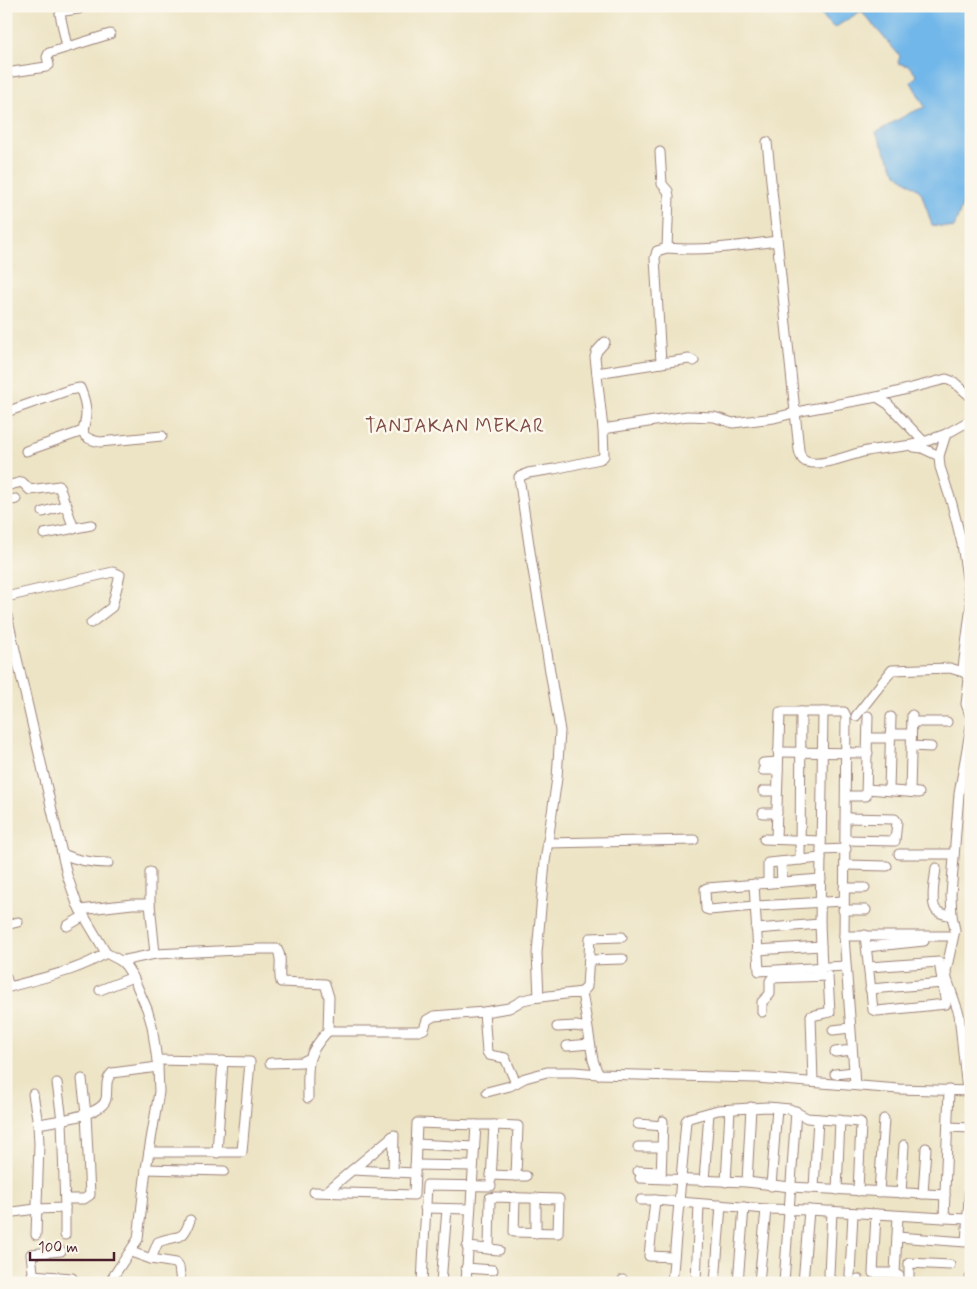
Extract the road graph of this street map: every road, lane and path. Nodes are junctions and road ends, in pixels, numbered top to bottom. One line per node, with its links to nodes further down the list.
1 (78, 9): 3 (street)
2 (110, 34): 3 (street)
3 (67, 47): 4 (street)
4 (6, 73)
5 (767, 142): 7 (street)
6 (660, 152): 8 (street)
7 (777, 241): 8 (street); 16 (street)
8 (667, 248): 11 (street)
9 (605, 342): 12 (street)
10 (694, 361): 11 (street)
11 (660, 363): 12 (street)
12 (597, 373): 18 (street)
13 (877, 397): 14 (street); 16 (street); 22 (street)
14 (971, 397)
15 (6, 412): 19 (street)
16 (796, 413): 18 (street); 23 (street)
17 (971, 420): 20 (street)
18 (603, 429): 70 (street)
19 (83, 431): 21 (street); 24 (street)
20 (946, 434): 22 (street); 25 (street)
21 (162, 436)
22 (924, 442): 23 (street)
23 (911, 446): 25 (street)
24 (26, 451)
25 (939, 456): 37 (street)
26 (6, 486): 29 (street)
27 (16, 499): 28 (street)
28 (6, 501)
29 (67, 505): 30 (street); 32 (street)
30 (44, 512)
31 (90, 525): 32 (street)
32 (74, 529): 33 (street)
33 (44, 534)
34 (6, 597): 36 (street)
35 (6, 611): 73 (street)
36 (91, 623)
37 (963, 672): 40 (street); 43 (street)
38 (800, 712): 39 (street); 51 (street); 52 (street)
39 (823, 712): 53 (street); 54 (street)
40 (856, 716)
41 (868, 716): 48 (street)
42 (891, 717): 47 (street)
43 (971, 718)
44 (947, 722): 46 (street)
45 (971, 726): 75 (street)
46 (911, 734): 47 (street); 49 (street)
47 (890, 736): 48 (street); 59 (street)
48 (868, 738): 55 (street)
49 (911, 746): 50 (street); 59 (street)
50 (931, 747)
51 (778, 752): 52 (street); 57 (street)
52 (800, 752): 53 (street); 69 (street)
53 (823, 752): 54 (street); 72 (street)
54 (846, 753): 55 (street); 62 (street)
55 (868, 753): 58 (street)
56 (763, 766): 57 (street)
57 (778, 766): 61 (street)
58 (867, 789): 59 (street); 62 (street)
59 (889, 790)
60 (763, 791): 61 (street)
61 (777, 791): 64 (street)
62 (846, 796): 65 (street)
63 (763, 813): 64 (street)
64 (777, 813): 67 (street)
65 (846, 818): 71 (street); 71 (street)
66 (764, 839): 67 (street)
67 (776, 839): 69 (street)
68 (694, 840): 70 (street)
69 (799, 840): 72 (street); 76 (street)
70 (547, 843): 126 (street)
71 (846, 845): 72 (street); 79 (street)
72 (821, 850): 76 (street); 83 (street)
73 (63, 854): 78 (street); 94 (street)
74 (899, 854): 75 (street)
75 (954, 854): 95 (street)
76 (800, 860): 77 (street)
77 (781, 862): 84 (street); 85 (street)
78 (108, 863)
79 (846, 865): 80 (street); 87 (street)
80 (887, 866)
81 (936, 868): 95 (street)
82 (150, 872): 90 (street)
83 (821, 879): 84 (street); 89 (street)
84 (782, 882): 85 (street)
85 (768, 883): 86 (street)
86 (754, 884): 92 (street); 92 (street)
87 (844, 888): 88 (street); 91 (street)
88 (865, 888)
89 (820, 902): 91 (street); 92 (street); 97 (street)
90 (150, 904): 94 (street); 110 (street)
91 (843, 905): 93 (street); 102 (street)
92 (754, 906): 100 (street)
93 (866, 910)
94 (82, 913): 99 (street); 109 (street)
95 (952, 916): 138 (street)
96 (18, 922): 98 (street)
97 (820, 924): 100 (street); 106 (street)
98 (6, 925)
99 (68, 926)
100 (756, 929): 108 (street)
101 (865, 935): 102 (street); 103 (street); 107 (street)
102 (844, 936): 114 (street)
103 (937, 936): 104 (street); 107 (street)
104 (950, 936)
105 (622, 937): 112 (street)
106 (821, 946): 108 (street); 116 (street)
107 (867, 947): 115 (street)
108 (757, 950): 116 (street)
109 (106, 953): 113 (street); 122 (street)
110 (155, 954): 113 (street); 135 (street)
111 (623, 959): 112 (street)
112 (589, 960): 125 (street)
113 (121, 961): 117 (street)
114 (846, 966): 116 (street); 120 (street)
115 (869, 967): 119 (street); 123 (street)
116 (822, 968)
117 (133, 976): 124 (street); 143 (street)
118 (6, 977): 122 (street)
119 (943, 983): 123 (street); 123 (street)
120 (847, 984): 121 (street); 127 (street)
121 (834, 985)
122 (8, 988)
123 (870, 989)
124 (100, 990)
125 (582, 992): 126 (street); 132 (street)
126 (539, 996): 129 (street)
127 (849, 1007): 128 (street); 133 (street)
128 (834, 1008)
129 (484, 1012): 135 (street); 151 (street)
130 (762, 1012): 149 (street)
131 (557, 1027): 132 (street)
132 (587, 1028): 136 (street)
133 (850, 1028): 134 (street); 139 (street)
134 (833, 1030)
135 (328, 1031): 141 (street)
136 (590, 1044): 137 (street); 146 (street)
137 (568, 1046)
138 (967, 1048): 154 (street)
139 (852, 1050): 140 (street); 145 (street)
140 (835, 1052)
141 (308, 1059): 144 (street); 157 (street)
142 (223, 1061): 143 (street); 181 (street); 181 (street)
143 (158, 1063): 163 (street); 180 (street)
144 (270, 1063)
145 (854, 1072): 147 (street); 152 (street)
146 (598, 1074): 149 (street); 151 (street)
147 (835, 1074)
148 (82, 1079): 163 (street)
149 (813, 1082): 152 (street)
150 (57, 1083): 166 (street)
151 (516, 1083): 155 (street)
152 (855, 1085): 153 (street)
153 (950, 1090): 154 (street); 172 (street)
154 (969, 1091)
155 (487, 1092)
156 (33, 1094): 168 (street)
157 (308, 1098)
158 (751, 1107): 159 (street); 160 (street); 197 (street)
159 (777, 1108): 161 (street); 203 (street)
160 (730, 1110): 162 (street); 196 (street)
161 (796, 1111): 164 (street); 204 (street)
162 (709, 1113): 194 (street); 195 (street)
163 (86, 1114): 166 (street); 220 (street)
164 (818, 1119): 167 (street); 205 (street)
165 (884, 1119): 210 (street)
166 (62, 1120): 168 (street); 220 (street)
167 (840, 1120): 206 (street); 207 (street)
168 (38, 1124): 225 (street)
169 (638, 1124): 178 (street)
170 (494, 1125): 171 (street); 190 (street); 192 (street)
171 (476, 1126): 174 (street); 176 (street)
172 (948, 1127): 173 (street); 213 (street)
173 (971, 1128)
174 (416, 1144): 176 (street); 184 (street)
175 (904, 1145): 211 (street)
176 (474, 1147): 182 (street)
177 (638, 1147): 178 (street)
178 (662, 1147): 191 (street)
179 (926, 1148): 212 (street)
180 (149, 1152): 181 (street); 183 (street)
181 (217, 1153)
182 (473, 1166): 184 (street); 201 (street)
183 (146, 1169): 187 (street); 247 (street)
184 (415, 1169): 188 (street); 199 (street)
185 (352, 1170): 188 (street); 188 (street); 209 (street)
186 (971, 1170): 198 (street)
187 (224, 1171)
188 (393, 1172)
189 (639, 1174): 191 (street)
190 (491, 1175): 192 (street); 202 (street)
191 (661, 1175): 194 (street)
192 (516, 1176): 193 (street)
193 (526, 1176)
194 (682, 1180): 195 (street); 219 (street)
195 (704, 1181): 196 (street)
196 (726, 1182): 197 (street)
197 (748, 1182): 203 (street)
198 (970, 1183): 237 (street)
199 (414, 1184): 200 (street); 209 (street)
200 (428, 1185): 201 (street); 224 (street)
201 (472, 1185): 202 (street); 227 (street)
202 (490, 1186): 215 (street)
203 (771, 1186): 204 (street)
204 (790, 1187): 205 (street); 229 (street)
205 (814, 1188): 206 (street)
206 (837, 1190): 207 (street)
207 (858, 1191): 210 (street)
208 (314, 1192): 209 (street)
209 (326, 1192)
210 (879, 1192): 211 (street)
211 (901, 1193): 212 (street)
212 (923, 1194): 213 (street)
213 (946, 1195): 236 (street)
214 (515, 1197): 215 (street); 216 (street); 239 (street)
215 (490, 1198): 244 (street)
216 (536, 1198): 239 (street); 239 (street)
217 (641, 1200): 218 (street)
218 (655, 1200): 219 (street); 248 (street)
219 (680, 1202): 221 (street); 248 (street)
220 (65, 1203): 225 (street); 241 (street)
221 (699, 1204): 222 (street); 263 (street)
222 (721, 1205): 223 (street); 264 (street)
223 (744, 1207): 228 (street); 265 (street)
224 (426, 1208): 226 (street); 259 (street)
225 (36, 1209): 232 (street); 240 (street)
226 (447, 1209): 227 (street); 260 (street)
227 (470, 1209): 243 (street)
228 (766, 1209): 229 (street); 266 (street)
229 (789, 1209): 230 (street); 267 (street)
230 (809, 1210): 231 (street); 268 (street)
231 (832, 1211): 233 (street); 254 (street)
232 (6, 1213)
233 (853, 1213): 234 (street); 255 (street)
234 (876, 1214): 235 (street); 242 (street)
235 (898, 1216): 236 (street); 242 (street)
236 (944, 1218): 237 (street)
237 (968, 1218): 242 (street)
238 (190, 1220): 249 (street)
239 (536, 1232)
240 (36, 1235)
241 (65, 1235)
242 (897, 1237)
243 (468, 1247): 244 (street); 251 (street)
244 (489, 1248): 245 (street)
245 (499, 1250)
246 (61, 1251): 253 (street)
247 (131, 1252): 249 (street); 257 (street)
248 (674, 1257): 262 (street)
249 (151, 1259): 258 (street)
250 (950, 1265): 269 (street)
251 (466, 1268): 252 (street); 261 (street)
252 (493, 1270)
253 (32, 1279): 256 (street)
254 (831, 1279)
255 (855, 1279)
256 (76, 1283)
257 (109, 1283)
258 (181, 1283)
259 (422, 1283)
260 (441, 1283)
261 (466, 1283)
262 (672, 1283)
263 (696, 1283)
264 (715, 1283)
265 (738, 1283)
266 (759, 1283)
267 (784, 1283)
268 (804, 1283)
269 (909, 1283)

